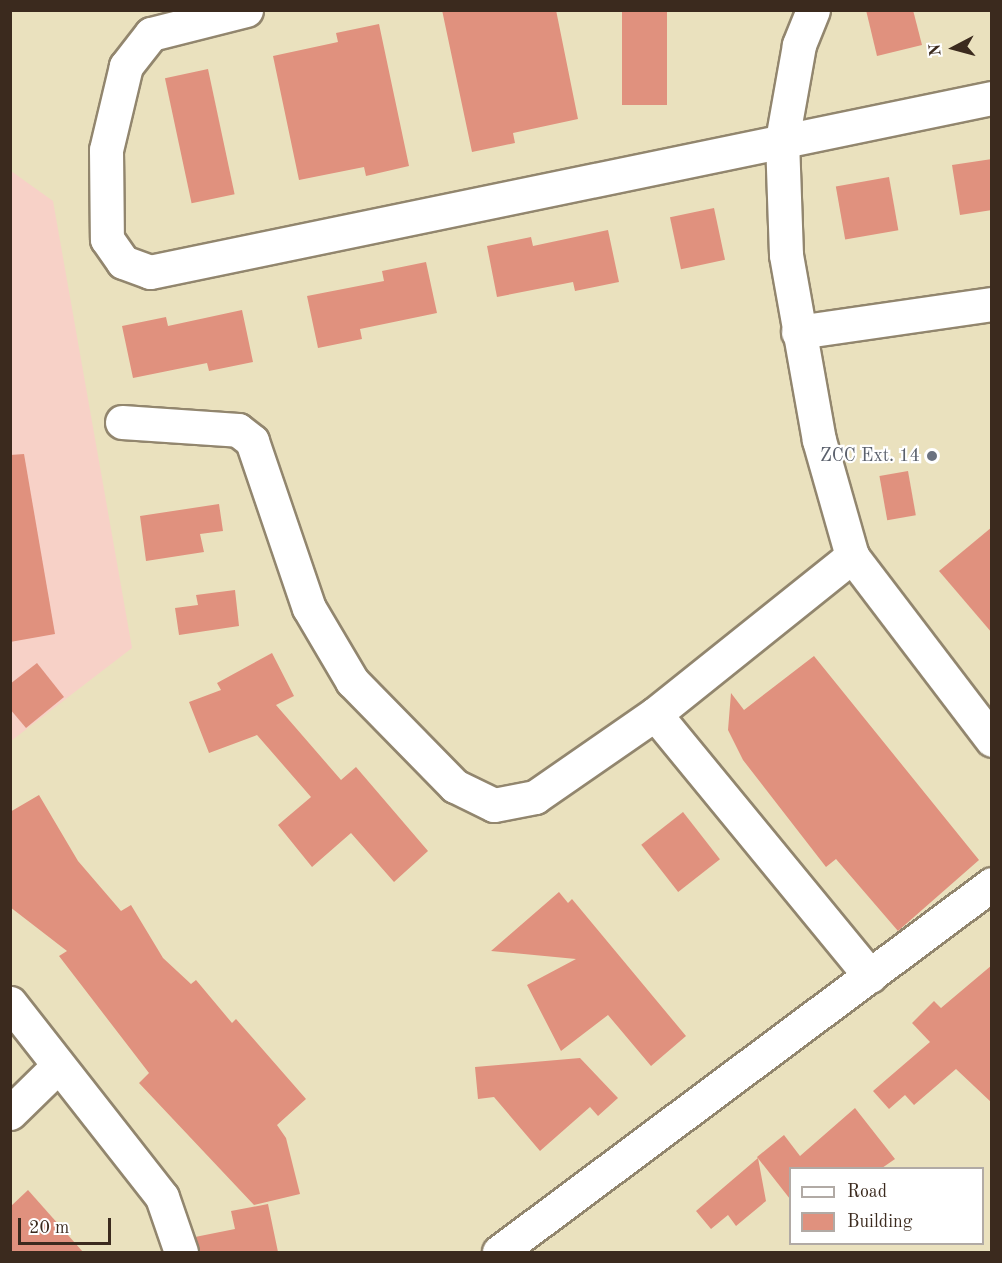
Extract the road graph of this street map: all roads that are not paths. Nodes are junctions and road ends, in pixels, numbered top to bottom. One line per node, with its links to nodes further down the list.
1 (246, 10): 4 (street)
2 (813, 10): 4 (street)
3 (992, 98): 4 (street)
4 (782, 140): 6 (street)
5 (992, 304): 6 (street)
6 (798, 332): 8 (street)
7 (122, 422): 9 (street)
8 (852, 556): 9 (street); 10 (street)
9 (655, 714): 12 (street)
10 (992, 740)
11 (992, 884): 12 (street)
12 (870, 976): 17 (street)
13 (10, 1003): 14 (street)
14 (58, 1066): 15 (street); 16 (street)
15 (10, 1113)
16 (182, 1252)
17 (499, 1252)

